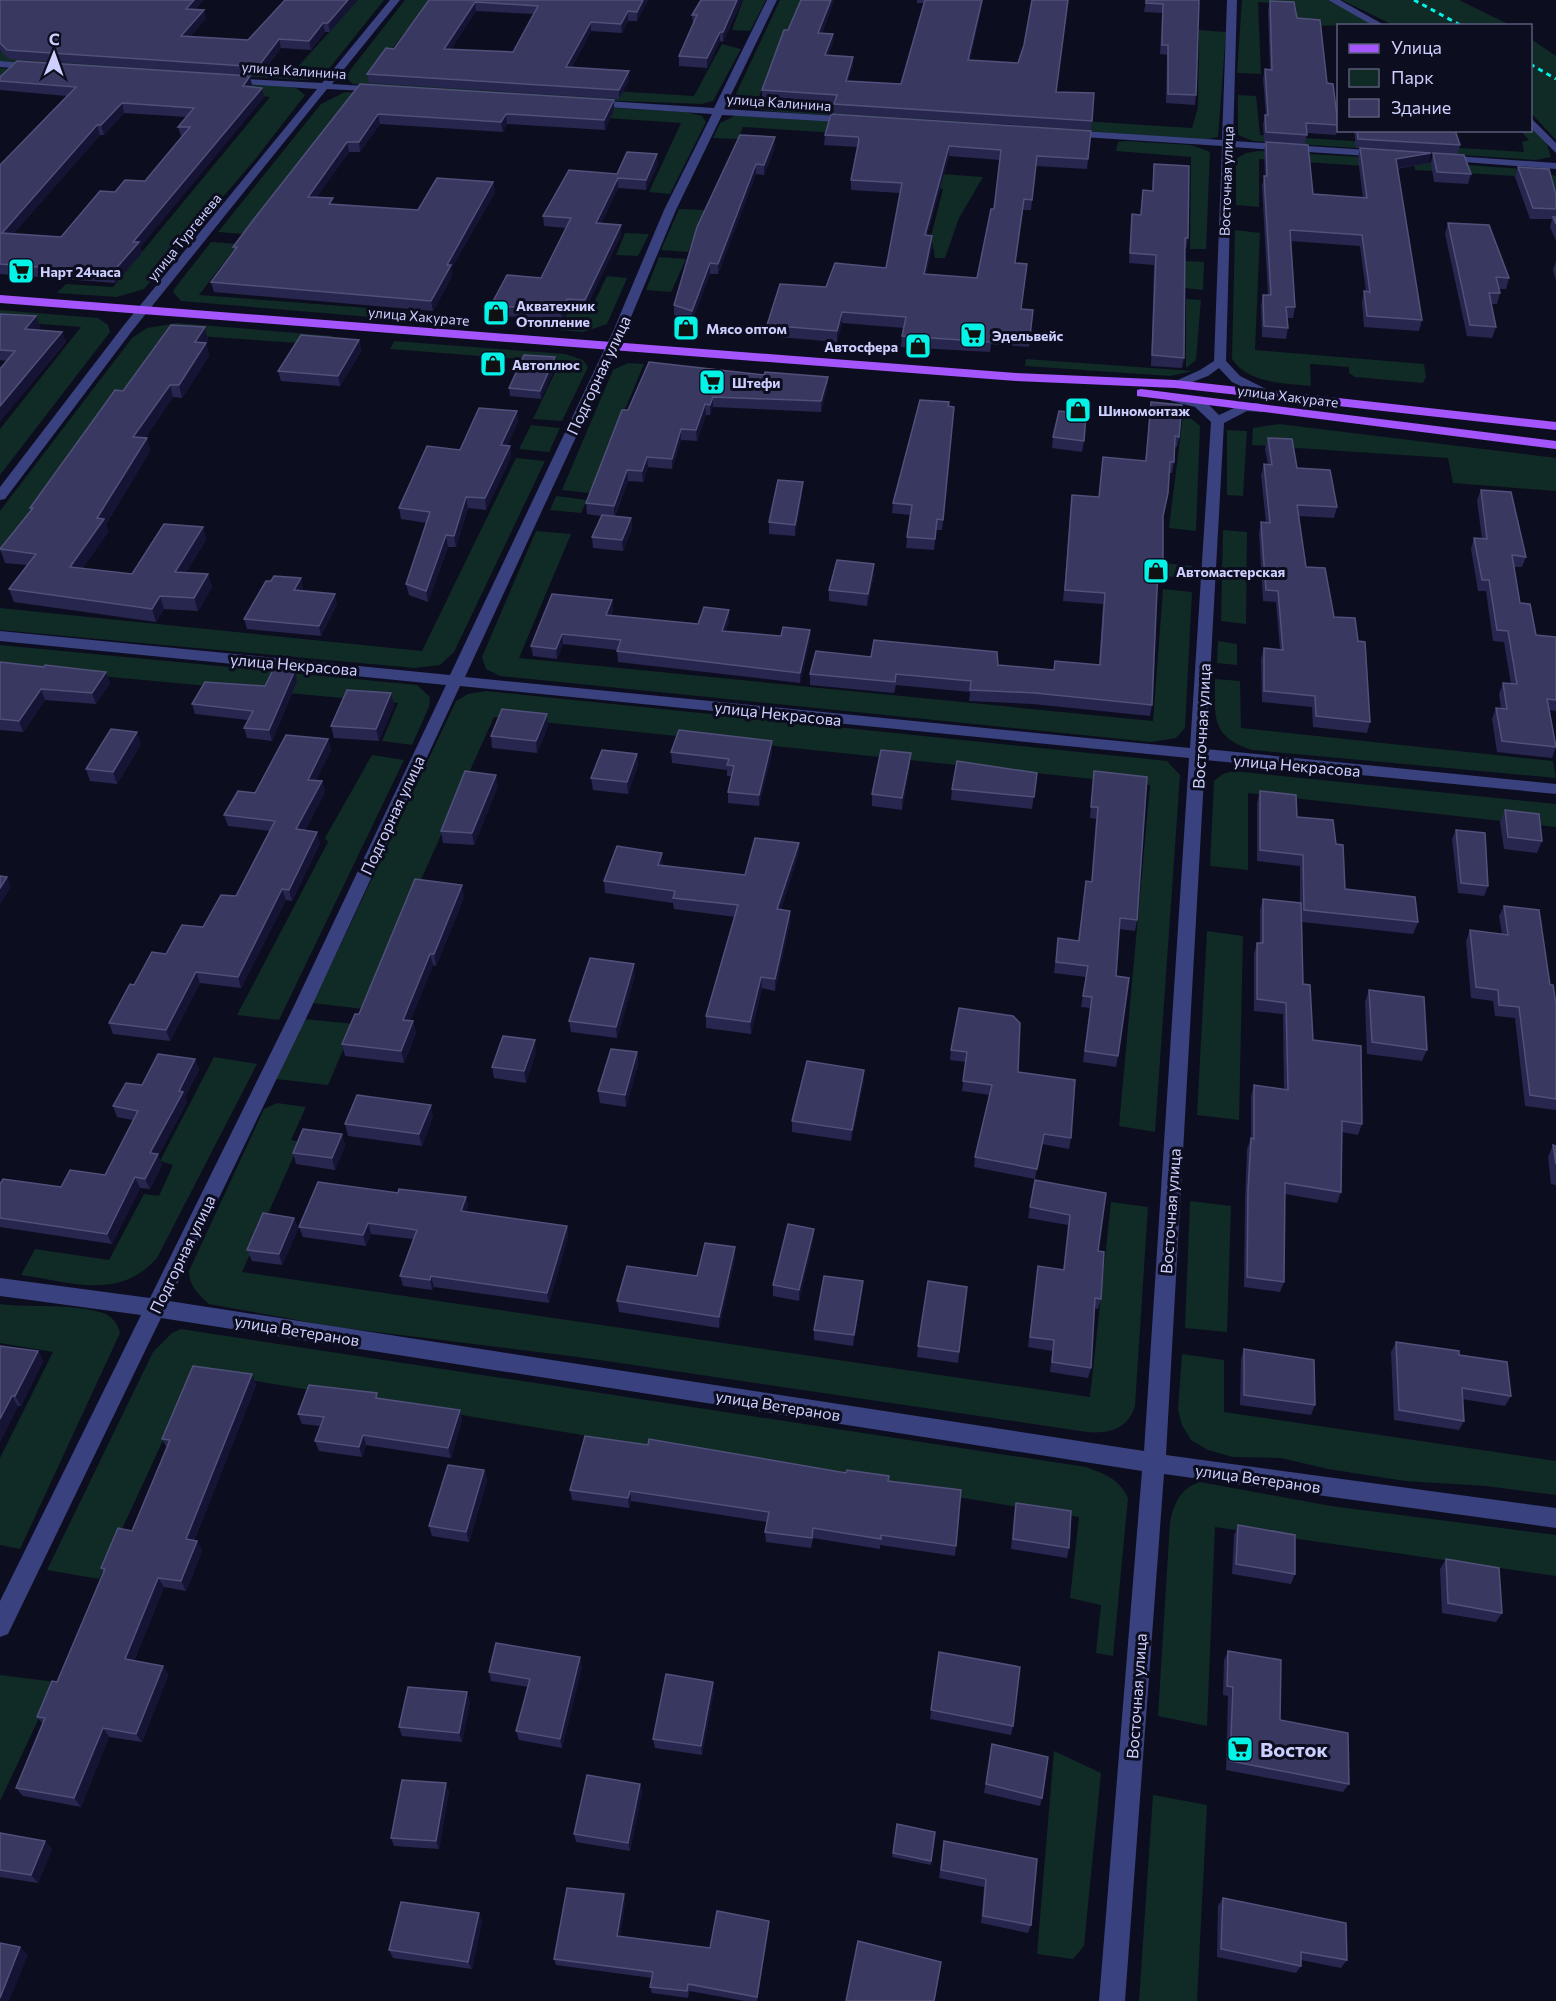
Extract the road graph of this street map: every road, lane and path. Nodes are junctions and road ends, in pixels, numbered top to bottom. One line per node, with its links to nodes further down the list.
1 (395, 0): 9 (street, улица Тургенева)
2 (772, 0): 12 (street, Подгорная улица)
3 (1232, 0): 16 (street, Восточная улица)
4 (1333, 0): 5 (street)
5 (1378, 24)
6 (0, 64): 7 (street)
7 (51, 68)
8 (219, 79): 9 (street, улица Калинина)
9 (326, 86): 10 (street, улица Калинина); 22 (street, улица Тургенева)
10 (398, 91)
11 (576, 102): 12 (street, улица Калинина)
12 (719, 112): 13 (street, улица Калинина); 23 (street, Подгорная улица)
13 (871, 121)
14 (1532, 122): 17 (street)
15 (1060, 133): 16 (street)
16 (1228, 143): 18 (street); 24 (street, Восточная улица)
17 (1556, 150)
18 (1390, 154)
19 (1426, 157): 20 (street)
20 (1556, 166)
21 (0, 299): 22 (main road, улица Хакурате)
22 (143, 310): 23 (main road, улица Хакурате); 30 (street, улица Тургенева)
23 (611, 347): 25 (main road, улица Хакурате); 32 (street, Подгорная улица)
24 (1220, 362): 25 (street); 26 (street)
25 (1175, 391): 26 (main road, улица Хакурате); 27 (street)
26 (1265, 404): 27 (street); 28 (main road, улица Хакурате); 29 (main road, улица Хакурате)
27 (1218, 421): 33 (street, Восточная улица)
28 (1556, 426)
29 (1556, 445)
30 (0, 495)
31 (0, 636): 32 (street, улица Некрасова)
32 (455, 680): 33 (street, улица Некрасова); 36 (street, Подгорная улица)
33 (1199, 756): 34 (street, улица Некрасова); 37 (street, Восточная улица)
34 (1556, 789)
35 (0, 1287): 36 (street, улица Ветеранов)
36 (155, 1308): 37 (street, улица Ветеранов); 39 (street, Подгорная улица)
37 (1154, 1463): 38 (street, улица Ветеранов); 40 (street, Восточная улица)
38 (1556, 1518)
39 (0, 1626)
40 (1112, 2001)

